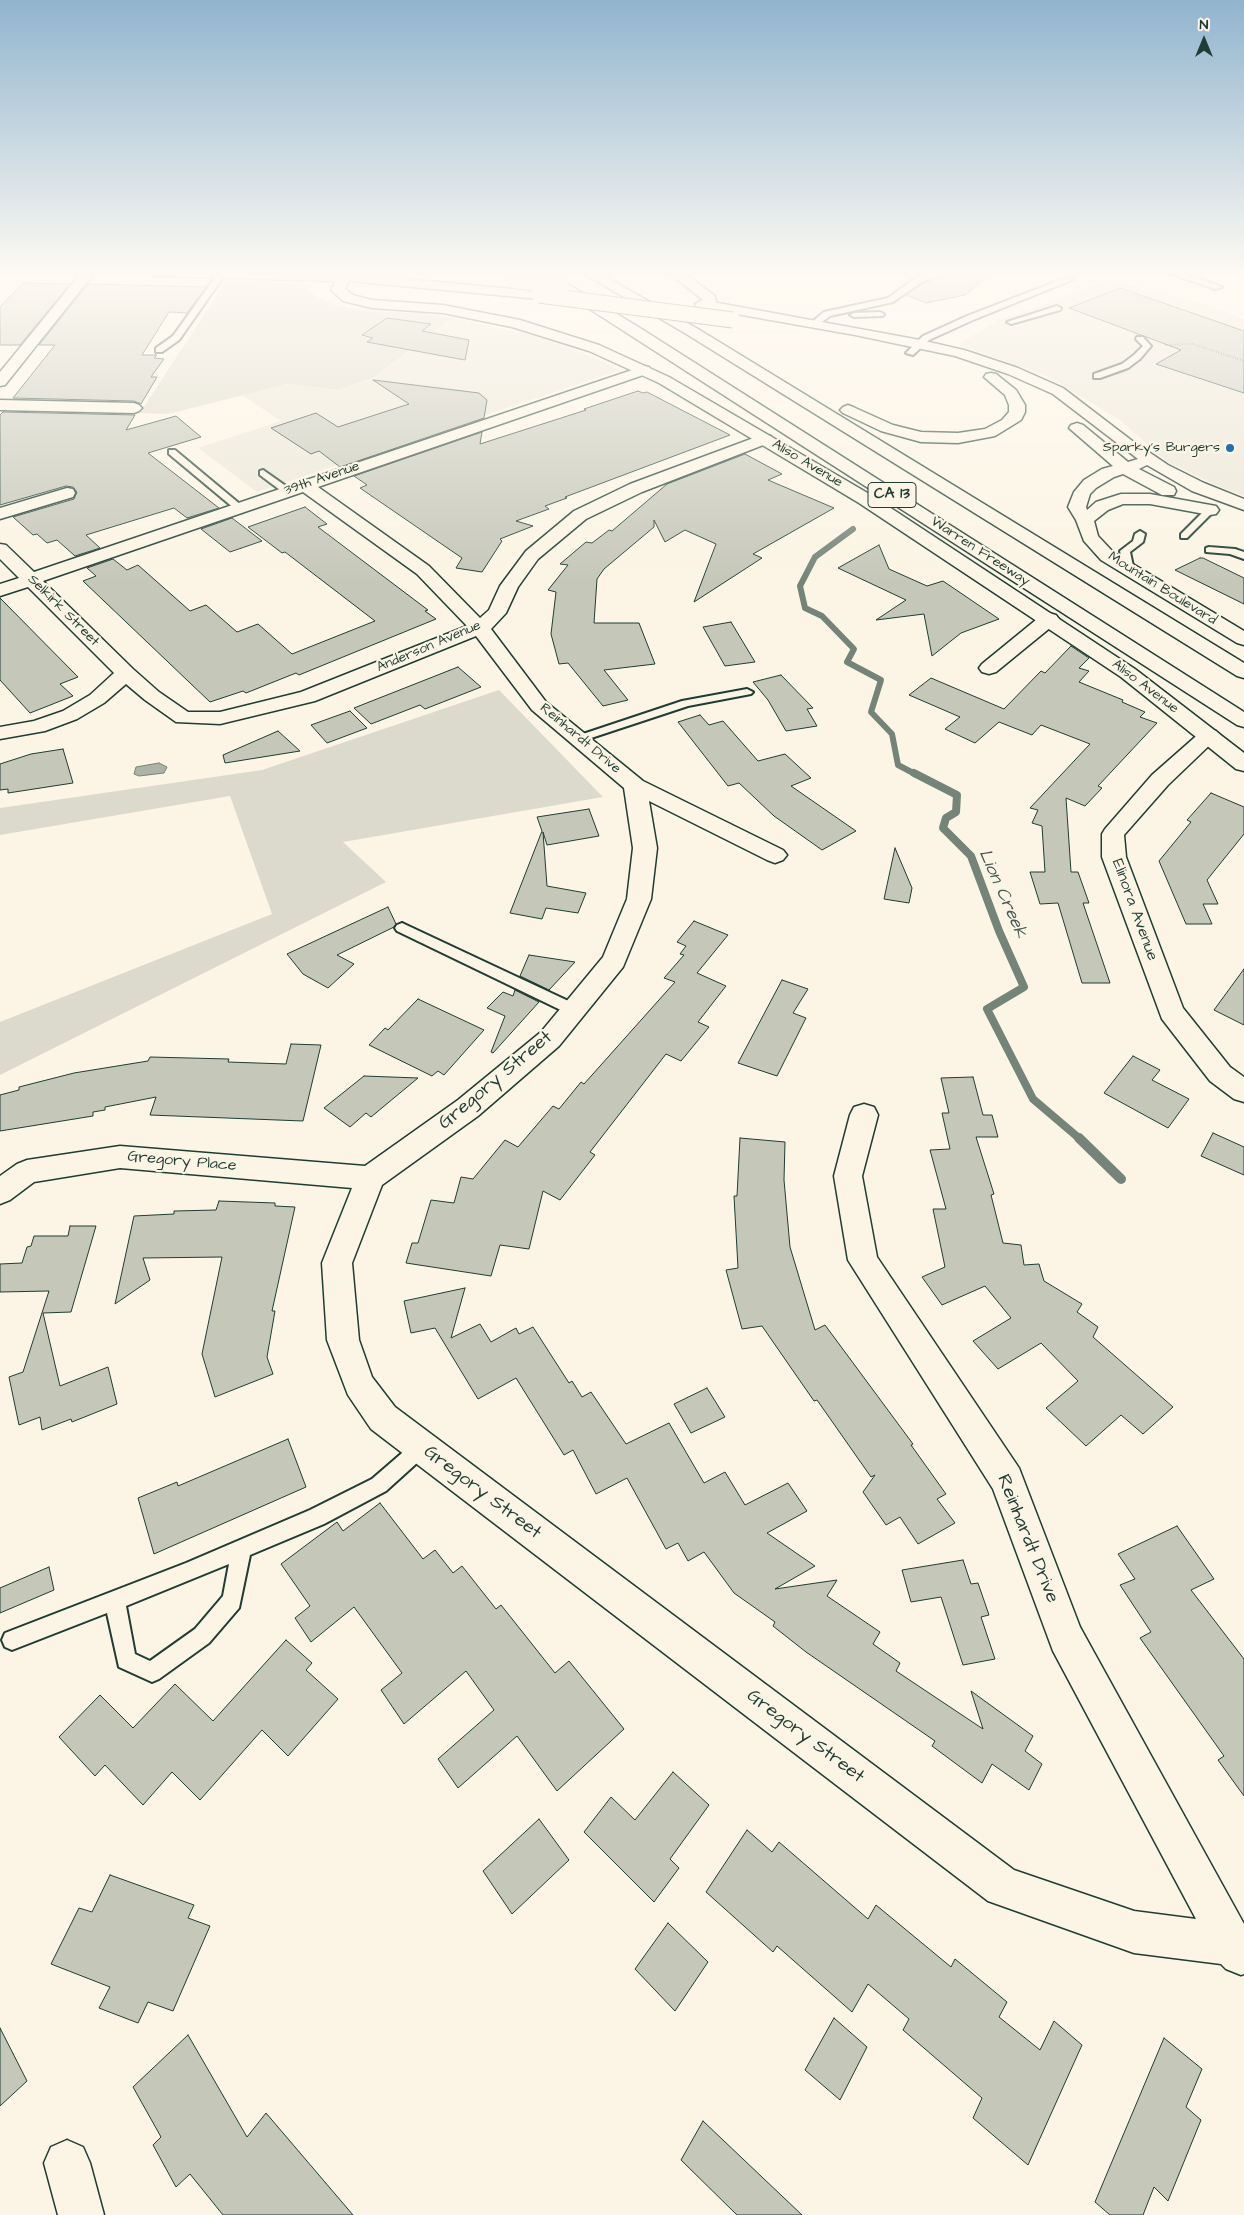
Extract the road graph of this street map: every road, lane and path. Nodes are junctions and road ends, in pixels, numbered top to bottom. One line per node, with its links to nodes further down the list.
1 (628, 375): 18 (main road, 39th Avenue)
2 (655, 375): 13 (main road, Aliso Avenue)
3 (704, 375): 42 (main road, Warren Freeway / CA 13)
4 (762, 375): 38 (main road, CA 13)
5 (784, 375): 8 (main road)
6 (987, 375): 8 (main road)
7 (1020, 375): 15 (main road)
8 (992, 377): 9 (main road)
9 (1032, 396)
10 (0, 405): 11 (main road)
11 (134, 408)
12 (1064, 417): 16 (main road)
13 (765, 439): 34 (main road, Aliso Avenue); 35 (main road, Anderson Avenue)
14 (172, 452): 21 (lane)
15 (1151, 461): 16 (main road, Mountain Boulevard); 20 (main road)
16 (1125, 468): 22 (main road); 24 (main road, Mountain Boulevard)
17 (263, 473): 18 (lane)
18 (296, 488): 21 (main road, 39th Avenue); 35 (main road, Reinhardt Drive)
19 (67, 493): 23 (main road)
20 (1244, 505)
21 (238, 507): 32 (main road, 39th Avenue)
22 (1210, 510): 24 (main road); 25 (main road); 27 (lane)
23 (0, 514)
24 (1085, 520): 31 (main road, Mountain Boulevard)
25 (1244, 522)
26 (1140, 534): 31 (lane)
27 (1184, 536)
28 (0, 549): 32 (main road, Selkirk Street)
29 (1209, 550): 30 (lane)
30 (1244, 556)
31 (1129, 571): 36 (main road, Mountain Boulevard)
32 (31, 579): 33 (main road, 39th Avenue); 39 (main road, Selkirk Street)
33 (0, 590)
34 (1049, 619): 37 (main road); 44 (main road, Aliso Avenue)
35 (480, 628): 41 (main road, Anderson Avenue); 45 (main road, Reinhardt Drive)
36 (1244, 639)
37 (989, 668)
38 (1244, 672)
39 (126, 673): 41 (main road, Selkirk Street); 43 (main road)
40 (747, 692): 45 (lane)
41 (183, 718)
42 (1244, 721)
43 (0, 733)
44 (1210, 735): 46 (main road, Aliso Avenue); 51 (main road, Elinora Avenue)
45 (578, 739): 47 (main road, Reinhardt Drive)
46 (1244, 764)
47 (635, 786): 48 (main road, Reinhardt Drive); 50 (main road, Gregory Street)
48 (775, 855)
49 (402, 928): 50 (lane)
50 (574, 1010): 53 (main road, Gregory Street)
51 (1244, 1092)
52 (864, 1116): 59 (main road, Reinhardt Drive)
53 (370, 1178): 54 (main road, Gregory Place); 55 (main road, Gregory Street)
54 (0, 1192)
55 (422, 1447): 56 (lane); 59 (main road, Gregory Street)
56 (241, 1549): 57 (lane); 57 (lane)
57 (115, 1600): 58 (lane)
58 (12, 1640)
59 (1238, 1951)
60 (67, 2163): 61 (main road)
61 (81, 2215)

